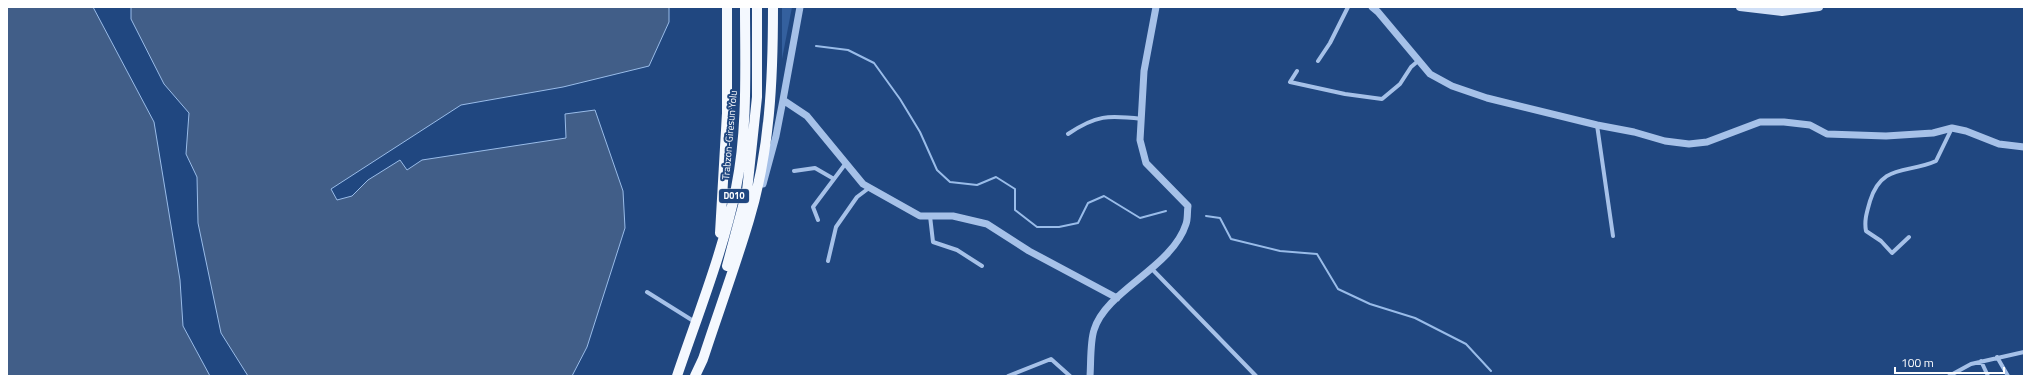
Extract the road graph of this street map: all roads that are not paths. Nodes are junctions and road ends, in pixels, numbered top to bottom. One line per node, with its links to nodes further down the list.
1 (727, 7): 28 (highway)
2 (745, 7): 28 (highway, Trabzon-Giresun Yolu / D010)
3 (757, 7): 40 (highway, D010)
4 (773, 7): 35 (highway)
5 (800, 7): 14 (street)
6 (1156, 7): 15 (street)
7 (1348, 7): 11 (street)
8 (1372, 7): 12 (street)
9 (1740, 7): 10 (main road)
10 (1818, 7)
11 (1318, 61)
12 (1418, 61): 13 (street); 16 (street)
13 (1296, 71)
14 (783, 100): 20 (street); 35 (street)
15 (1142, 119): 18 (street); 31 (street)
16 (1597, 125): 17 (street); 26 (street)
17 (1952, 128): 19 (street); 27 (street)
18 (1068, 134)
19 (2024, 147)
20 (846, 163): 22 (street); 23 (street)
21 (794, 171): 22 (street)
22 (834, 179): 25 (street)
23 (869, 188): 24 (street); 29 (street)
24 (930, 216): 30 (street); 33 (street)
25 (818, 220)
26 (1613, 236)
27 (1909, 237)
28 (718, 257): 34 (highway, Trabzon-Giresun Yolu / D010)
29 (828, 261)
30 (982, 266)
31 (1152, 269): 33 (street); 45 (street)
32 (647, 292): 34 (street)
33 (1117, 298): 44 (street)
34 (696, 322): 39 (highway, Trabzon-Giresun Yolu / D010)
35 (712, 331): 41 (highway)
36 (2024, 352): 37 (street)
37 (1997, 357): 38 (street); 48 (street)
38 (1981, 361): 46 (street); 47 (street)
39 (677, 376)
40 (691, 376)
41 (695, 376)
42 (1008, 376): 43 (street)
43 (1070, 376)
44 (1090, 376)
45 (1256, 376)
46 (1949, 376)
47 (1988, 376)
48 (2008, 376)

